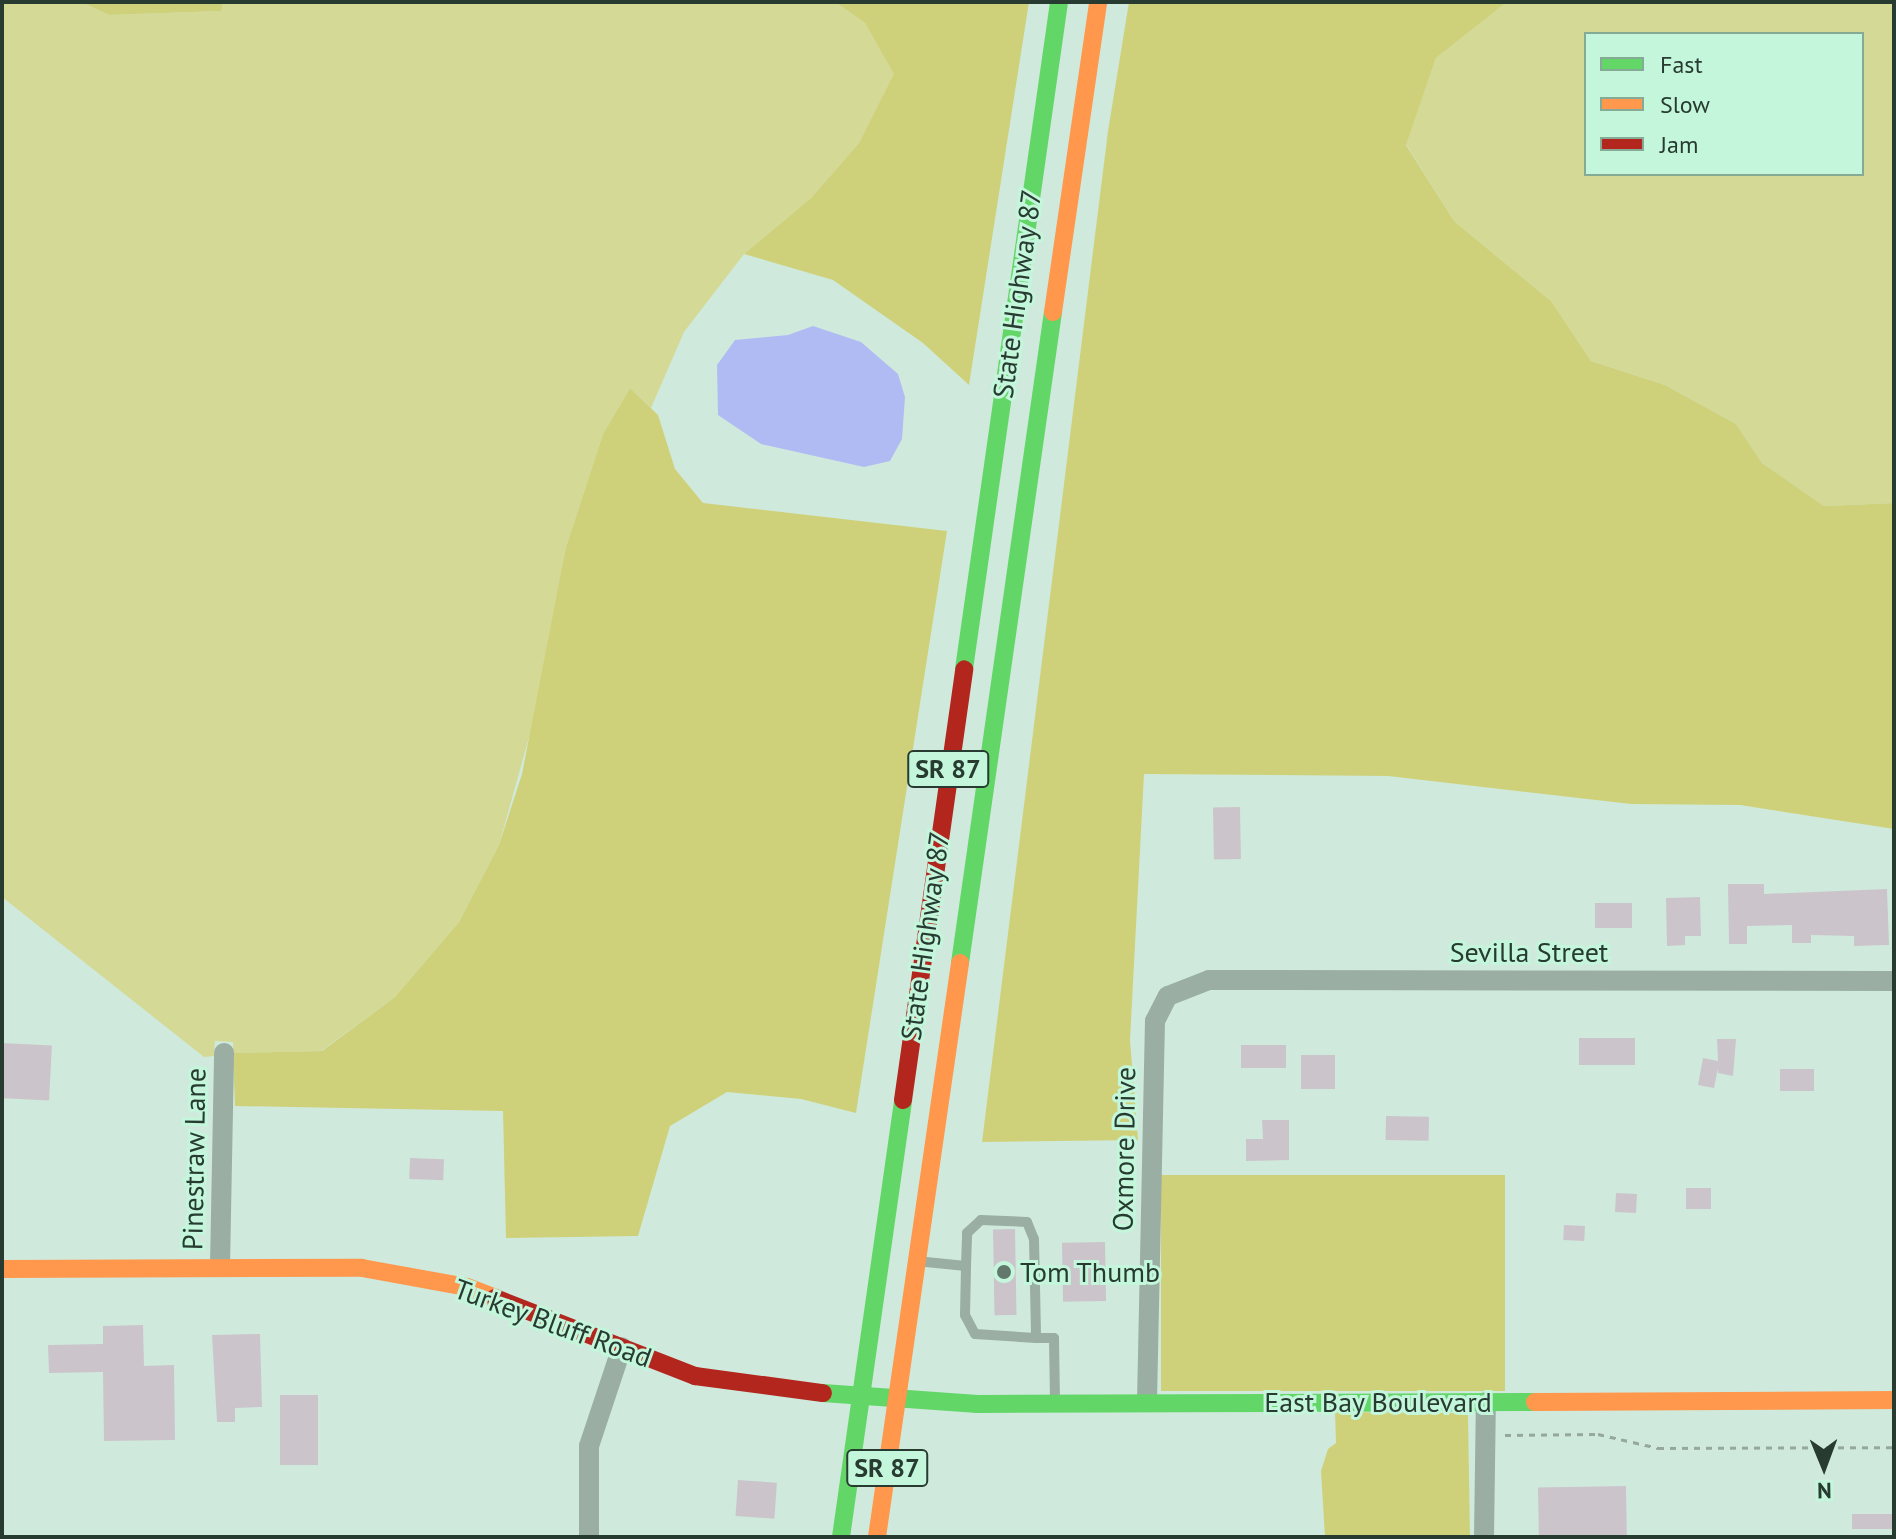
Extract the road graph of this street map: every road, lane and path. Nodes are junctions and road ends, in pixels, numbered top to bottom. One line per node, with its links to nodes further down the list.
1 (1059, 2): 12 (main road, State Highway 87 / SR 87)
2 (1098, 2): 6 (main road, SR 87)
3 (1894, 981): 4 (street, Sevilla Street)
4 (1168, 996): 15 (street, Oxmore Drive)
5 (224, 1053): 7 (street, Pinestraw Lane)
6 (916, 1261): 8 (lane); 13 (main road, SR 87)
7 (220, 1266): 9 (main road, Turkey Bluff Road); 11 (main road, Turkey Bluff Road)
8 (966, 1266): 10 (lane); 10 (lane)
9 (2, 1269)
10 (1036, 1338): 17 (lane)
11 (622, 1347): 12 (main road, Turkey Bluff Road); 20 (street)
12 (862, 1398): 13 (main road, East Bay Boulevard); 21 (main road, State Highway 87 / SR 87)
13 (897, 1400): 17 (main road, East Bay Boulevard); 22 (main road, SR 87)
14 (1894, 1400): 16 (main road, East Bay Boulevard)
15 (1147, 1402): 16 (main road, East Bay Boulevard); 17 (main road, East Bay Boulevard)
16 (1486, 1402): 18 (street)
17 (1056, 1403)
18 (1485, 1435): 19 (path); 23 (street)
19 (1894, 1447)
20 (589, 1537)
21 (841, 1537)
22 (877, 1537)
23 (1484, 1537)

